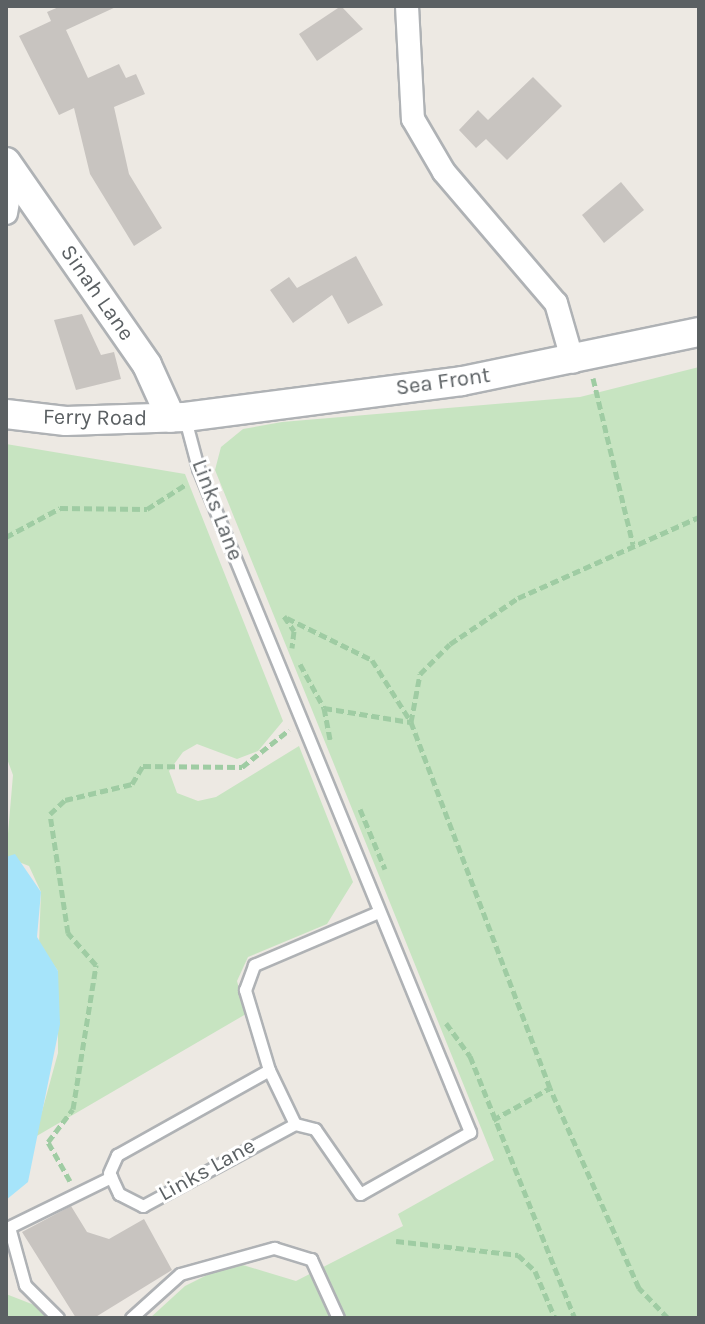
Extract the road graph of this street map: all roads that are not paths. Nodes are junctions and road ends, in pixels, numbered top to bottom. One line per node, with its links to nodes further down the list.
1 (407, 6): 5 (street)
2 (10, 167): 3 (street, Sinah Lane); 7 (street, Sinah Lane)
3 (6, 213)
4 (699, 332): 5 (street, Sea Front)
5 (581, 361): 7 (street, Sea Front)
6 (6, 414): 7 (street, Ferry Road)
7 (178, 418): 8 (lane, Links Lane)
8 (378, 912): 9 (lane); 10 (lane, Links Lane)
9 (269, 1070): 10 (lane); 11 (lane)
10 (295, 1124): 11 (lane, Links Lane)
11 (111, 1177): 12 (lane)
12 (58, 1318)
13 (131, 1318): 14 (lane)
14 (338, 1318)

